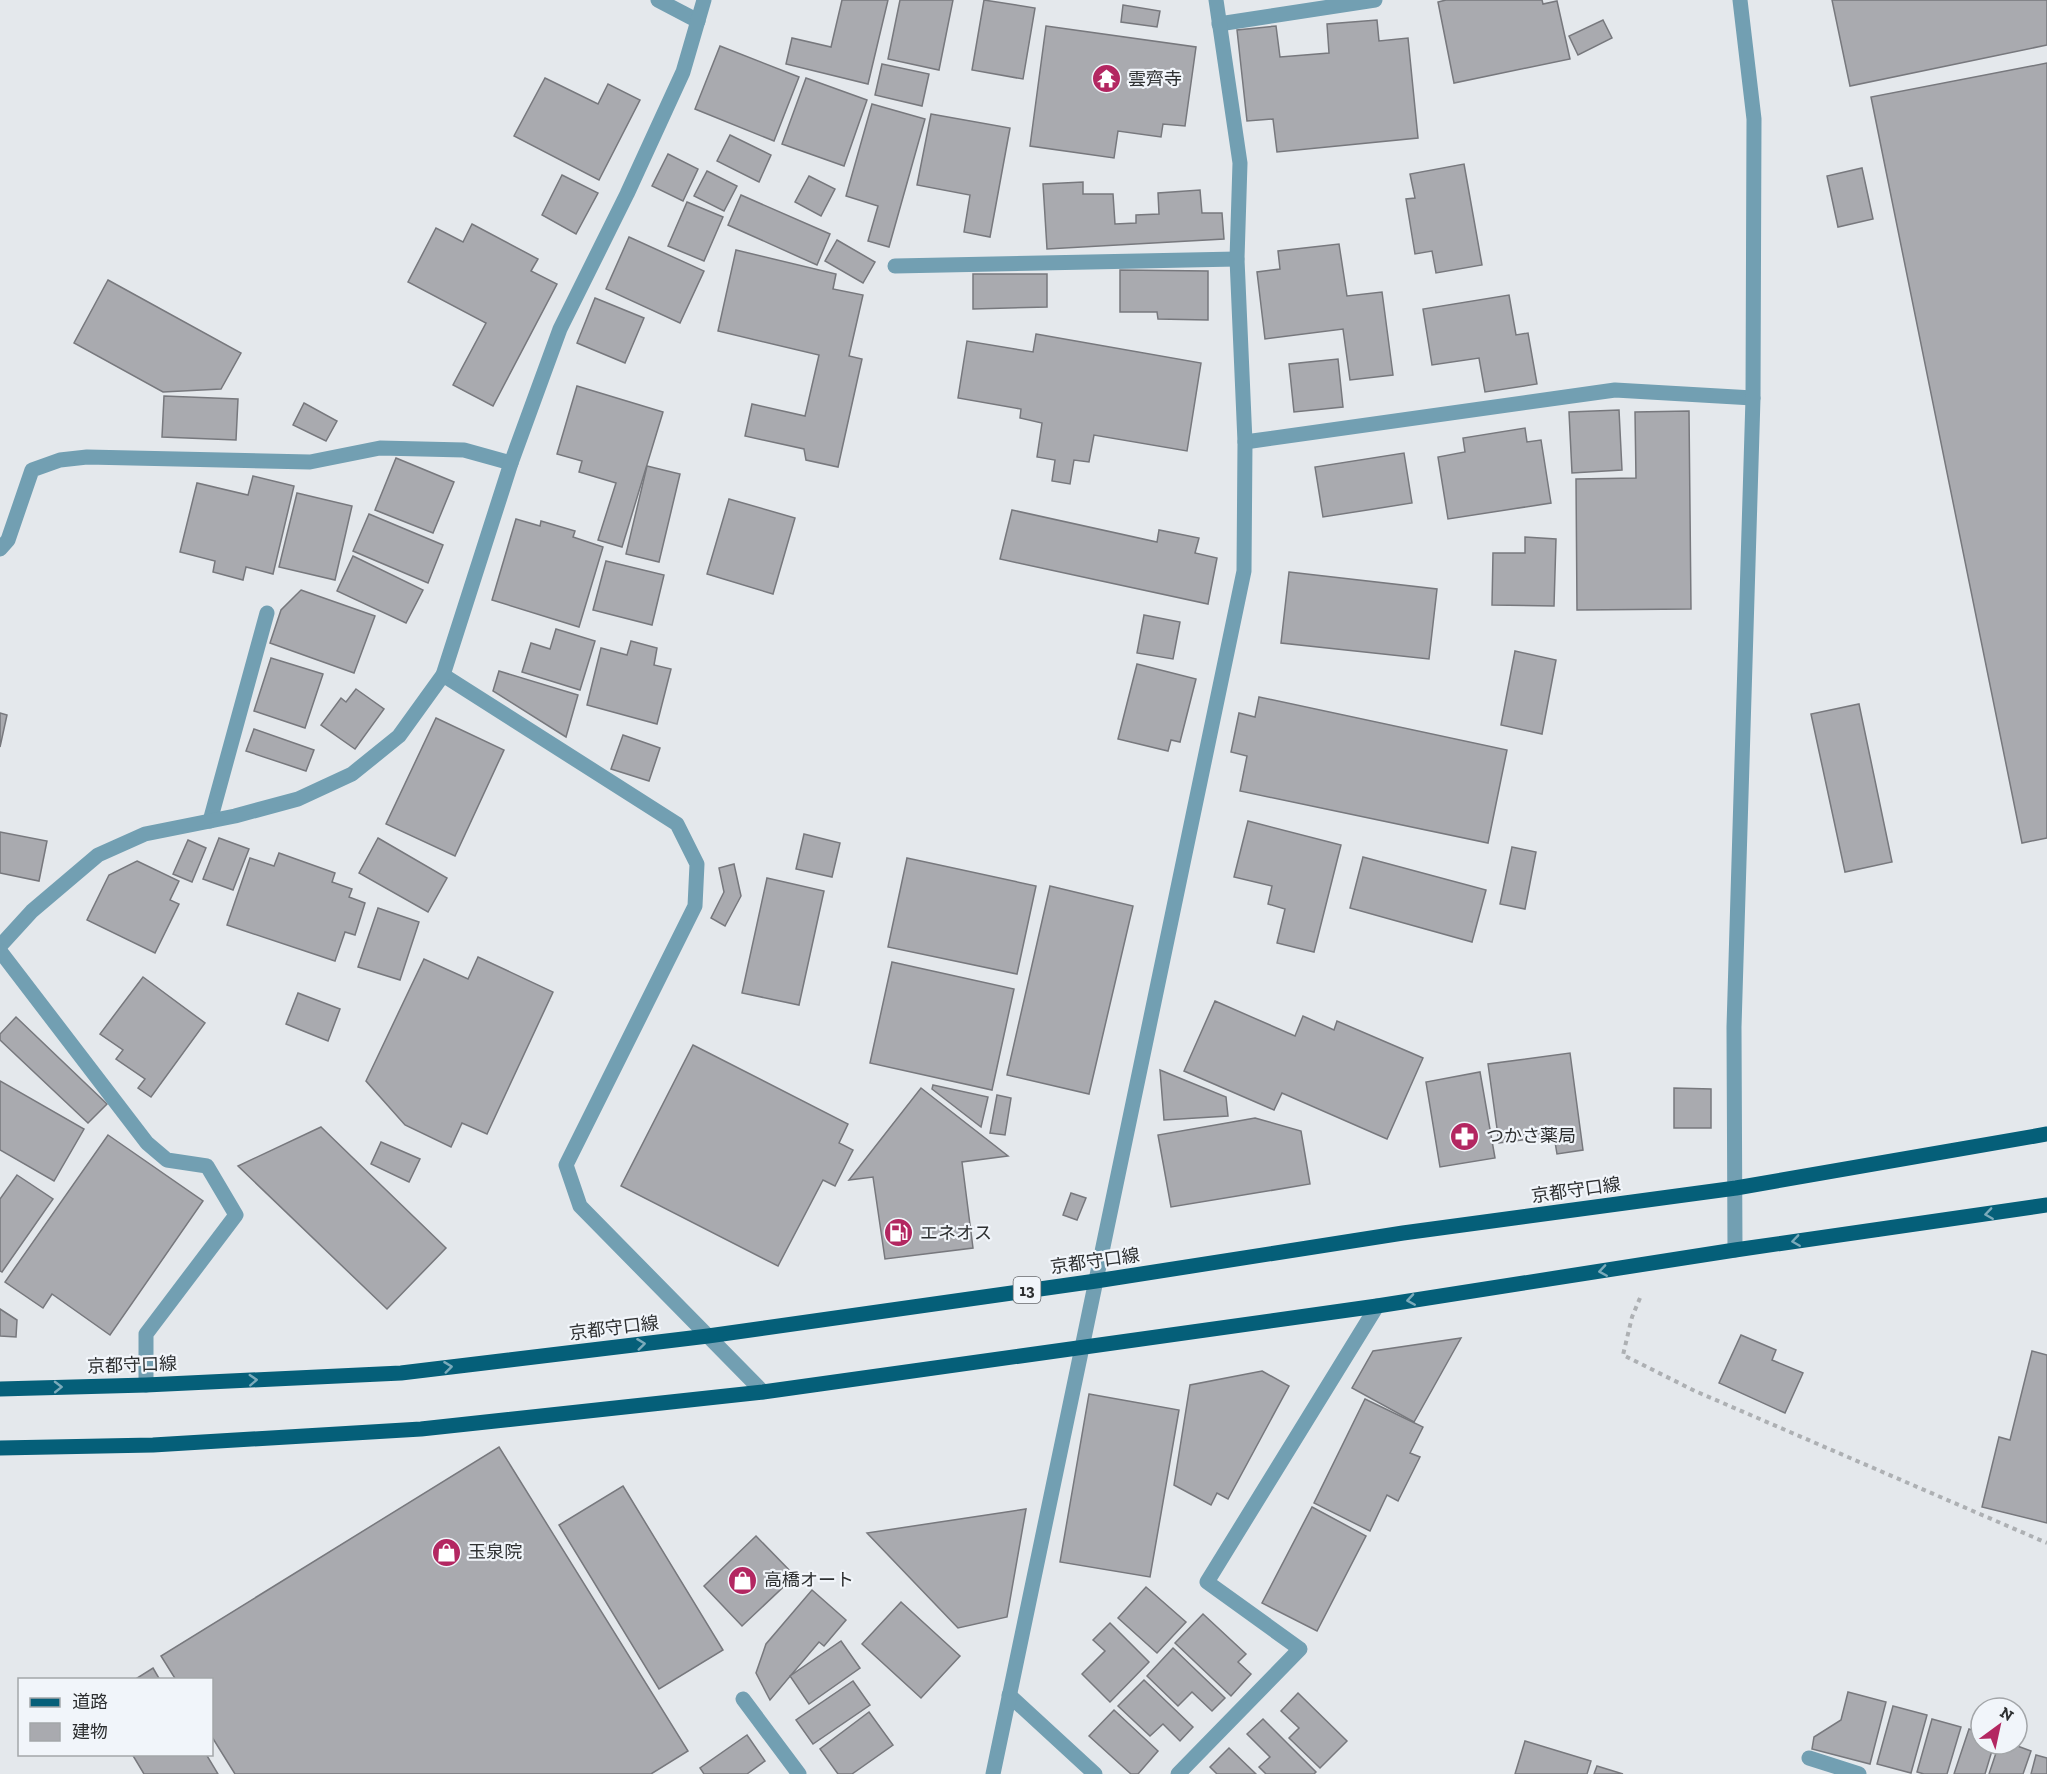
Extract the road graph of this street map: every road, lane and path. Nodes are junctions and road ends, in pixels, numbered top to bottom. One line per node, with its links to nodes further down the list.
1 (657, 0): 6 (street)
2 (704, 0): 6 (street)
3 (1216, 0): 7 (street)
4 (1375, 0): 7 (street)
5 (1740, 0): 10 (street)
6 (698, 21): 12 (street)
7 (1219, 24): 8 (street)
8 (1237, 259): 9 (street); 11 (street)
9 (895, 266)
10 (1753, 398): 11 (street); 20 (street)
11 (1245, 442): 24 (street)
12 (512, 464): 13 (street); 15 (street)
13 (0, 549)
14 (267, 613): 16 (street)
15 (443, 675): 16 (street); 26 (street)
16 (210, 821): 17 (street)
17 (0, 946)
18 (0, 951): 28 (street)
19 (2047, 1134): 20 (main road, 京都守口線 / 13)
20 (1736, 1188): 22 (street); 24 (main road, 京都守口線 / 13)
21 (2047, 1205): 22 (main road, one-way to 22)
22 (1735, 1250): 23 (main road)
23 (1653, 1263): 25 (main road, one-way to 25); 32 (path)
24 (1096, 1281): 26 (main road, 京都守口線 / 13); 27 (street)
25 (1377, 1306): 27 (main road); 39 (street)
26 (708, 1336): 28 (main road, 京都守口線 / 13, one-way to 26); 30 (street)
27 (1082, 1348): 30 (main road); 33 (street)
28 (146, 1385): 29 (main road, 京都守口線 / 13, one-way to 28)
29 (0, 1389)
30 (763, 1392): 31 (main road)
31 (0, 1448)
32 (2047, 1543)
33 (1009, 1695): 37 (street); 38 (street)
34 (743, 1699): 36 (street)
35 (1809, 1758): 40 (street)
36 (799, 1774)
37 (993, 1774)
38 (1095, 1774)
39 (1178, 1774)
40 (1859, 1774)

